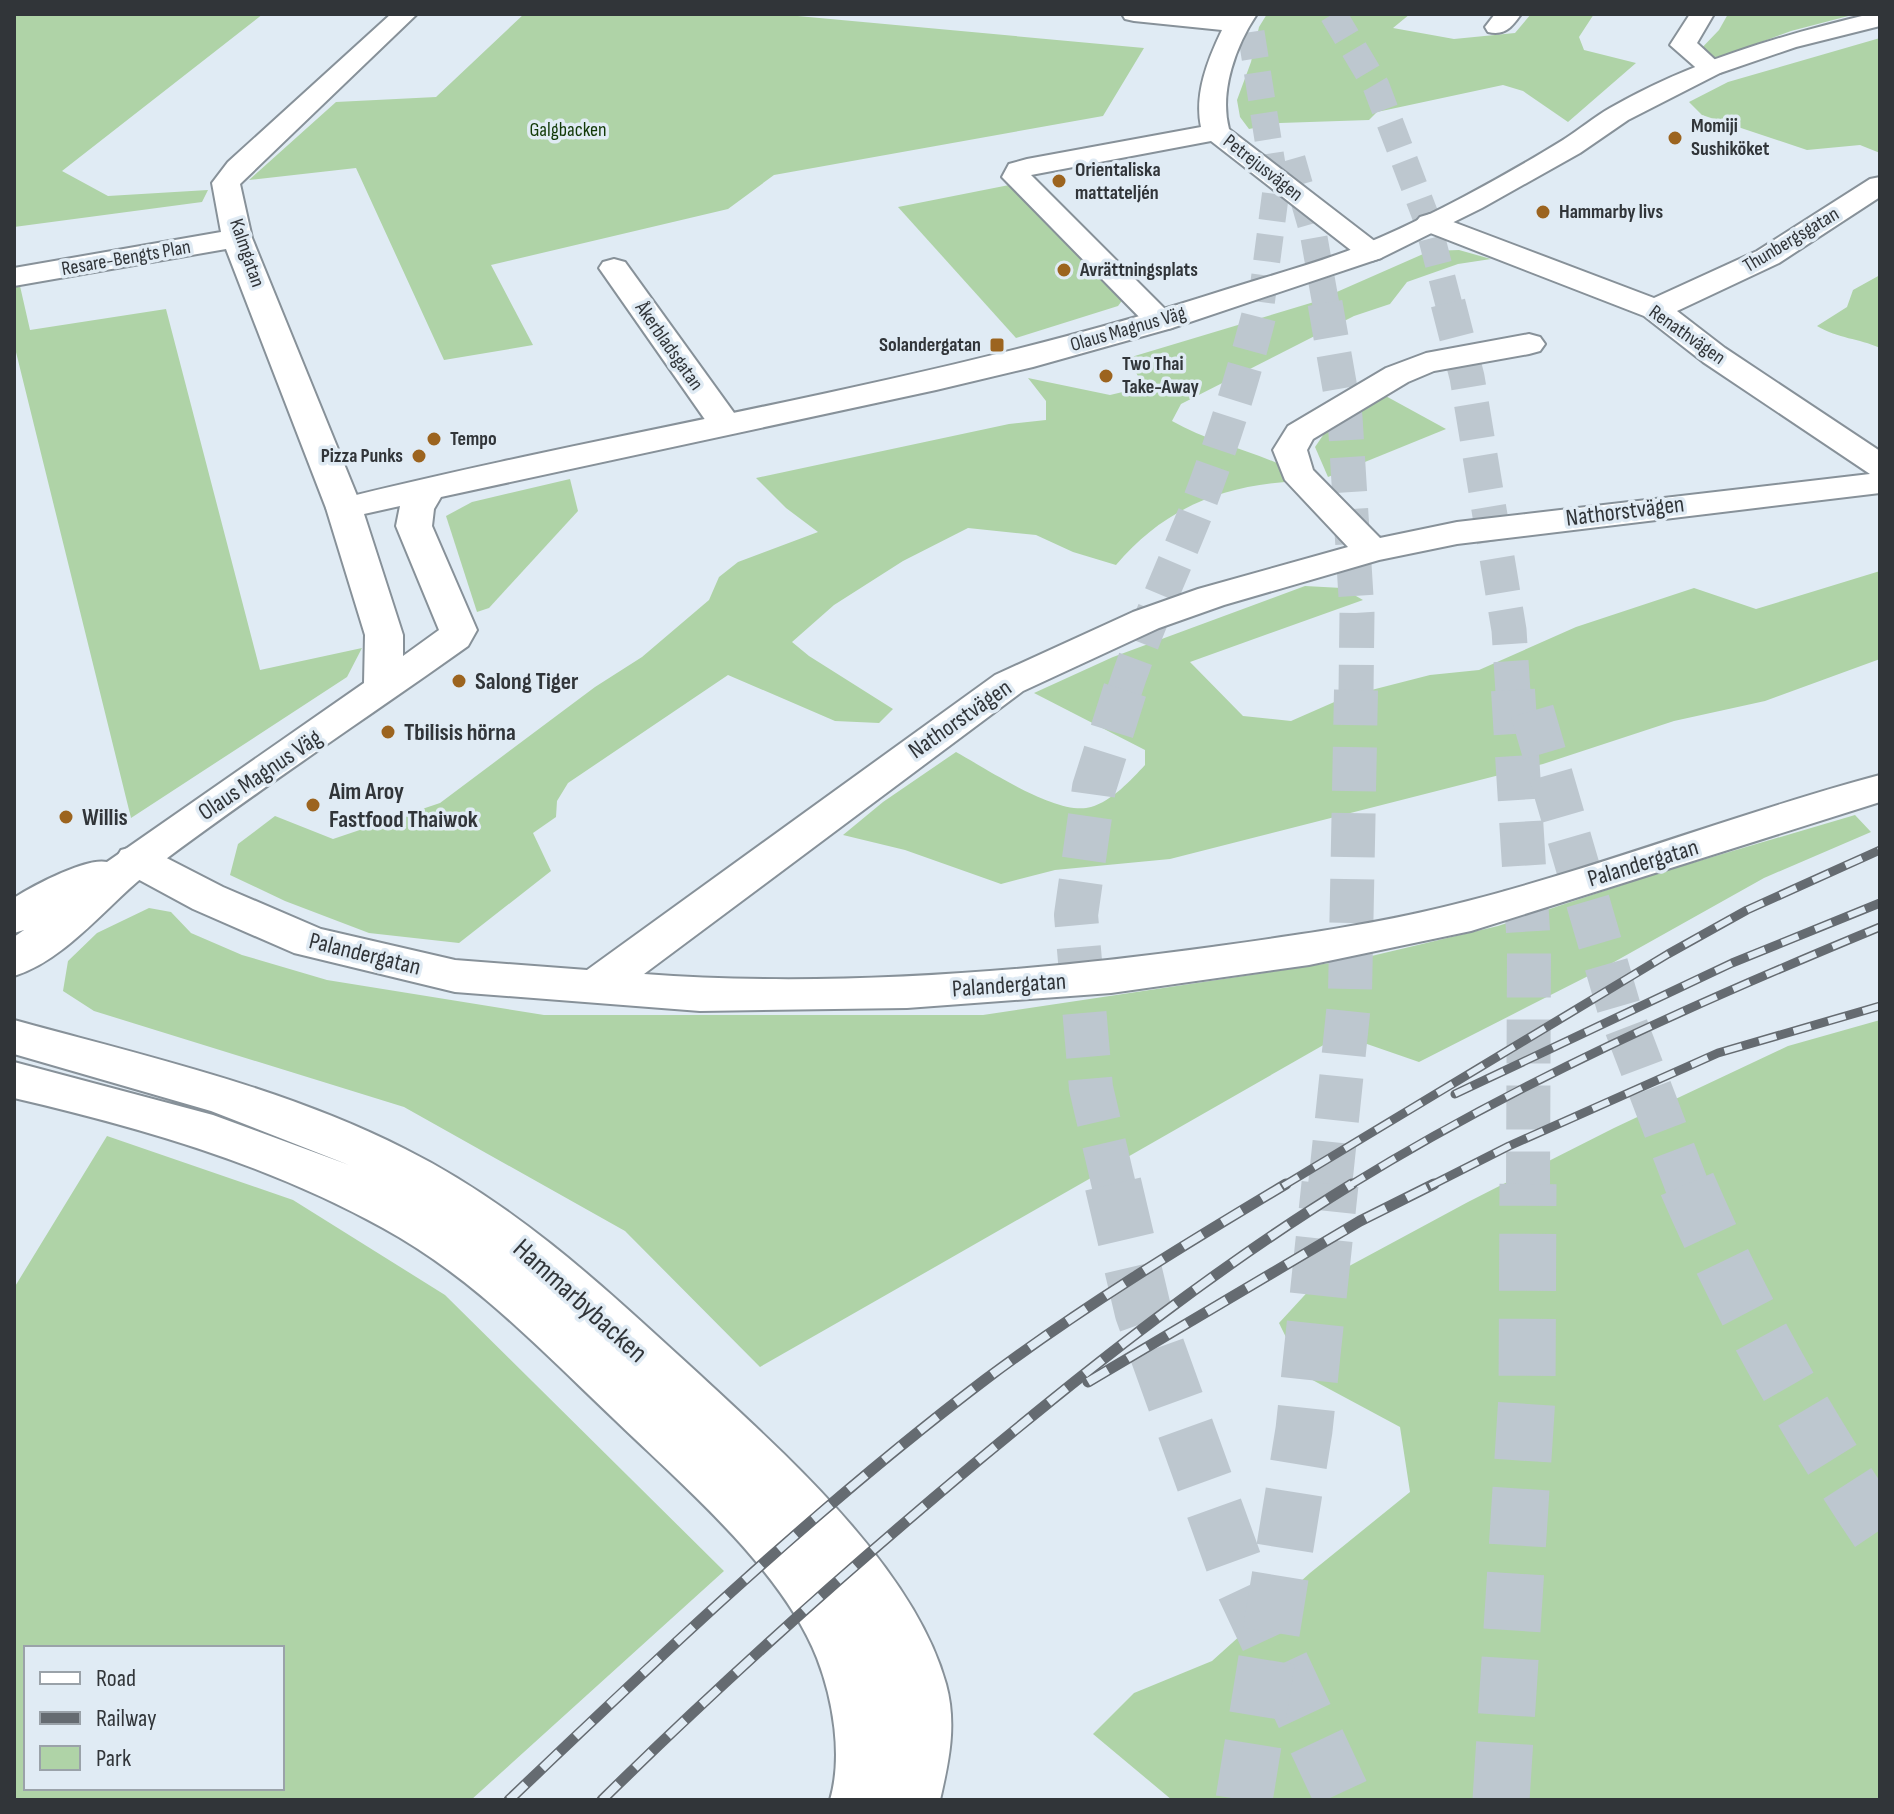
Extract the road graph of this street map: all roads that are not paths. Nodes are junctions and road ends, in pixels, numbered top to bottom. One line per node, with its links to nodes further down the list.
1 (405, 14): 10 (street, Kalmgatan)
2 (1134, 14): 4 (street)
3 (1702, 14): 6 (street)
4 (1241, 19): 7 (street, Petrejusvägen)
5 (1880, 19): 6 (street, Olaus Magnus Väg)
6 (1711, 68): 9 (street, Olaus Magnus Väg)
7 (1216, 132): 11 (street, Petrejusvägen); 15 (street)
8 (1880, 185): 14 (street, Thunbergsgatan)
9 (1430, 223): 11 (street, Olaus Magnus Väg); 14 (street, Renathvägen)
10 (237, 238): 13 (street, Resare-Bengts Plan); 21 (street, Kalmgatan)
11 (1371, 252): 15 (street, Olaus Magnus Väg)
12 (614, 268): 17 (street, Åkerbladsgatan)
13 (14, 277)
14 (1655, 309): 18 (street, Renathvägen)
15 (1161, 321): 17 (street, Olaus Magnus Väg)
16 (1529, 344): 22 (street)
17 (725, 424): 20 (street, Olaus Magnus Väg)
18 (1880, 466)
19 (1880, 483): 22 (street, Nathorstvägen)
20 (431, 487): 21 (street, Olaus Magnus Väg); 23 (street, Olaus Magnus Väg)
21 (344, 508): 23 (street)
22 (1372, 551): 28 (street, Nathorstvägen)
23 (384, 690): 25 (street, Olaus Magnus Väg)
24 (1880, 788): 28 (street, Palandergatan)
25 (136, 860): 26 (street, Olaus Magnus Väg); 27 (street, Olaus Magnus Väg); 28 (street, Palandergatan)
26 (14, 918)
27 (14, 960)
28 (598, 985)
29 (14, 1037): 31 (street, Hammarbybacken)
30 (14, 1080): 31 (street, Hammarbybacken)
31 (884, 1798)

